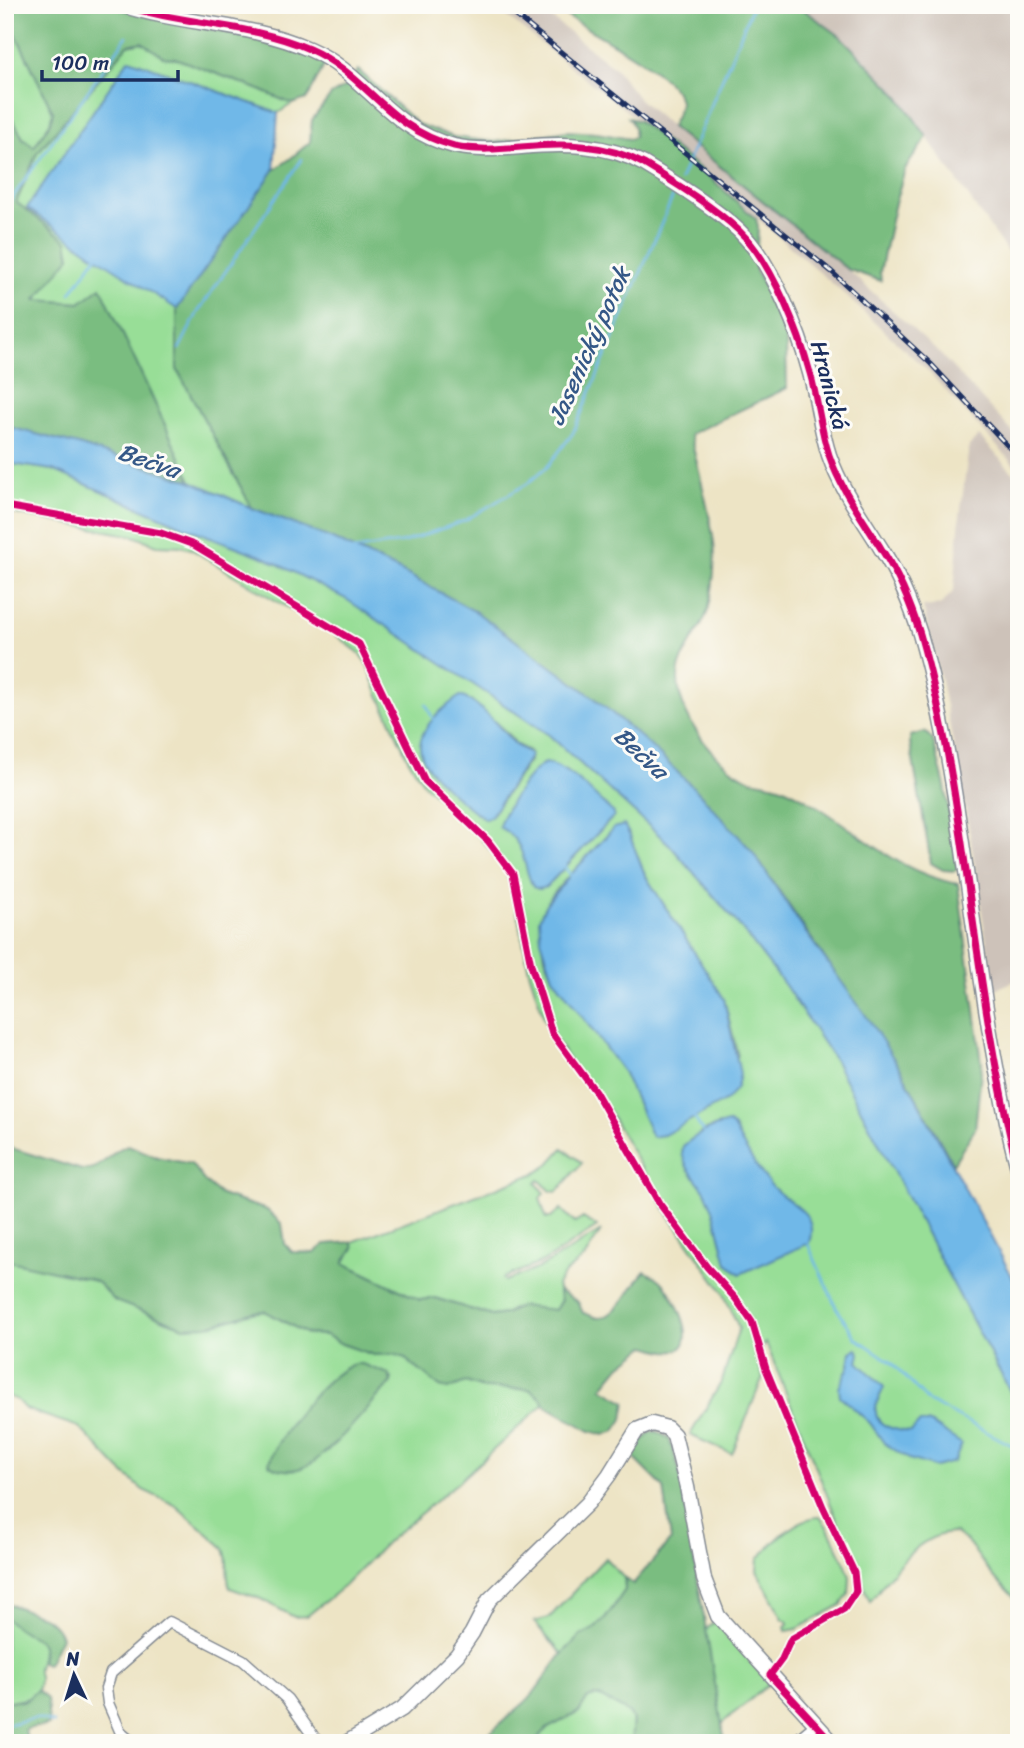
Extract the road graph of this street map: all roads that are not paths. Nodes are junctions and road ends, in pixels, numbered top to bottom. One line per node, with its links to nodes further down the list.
1 (122, 5): 2 (street, Hranická)
2 (1019, 1171)
3 (816, 1724): 6 (street); 7 (street); 8 (street)
4 (132, 1743): 5 (street)
5 (318, 1743)
6 (346, 1743)
7 (793, 1743)
8 (833, 1743)

